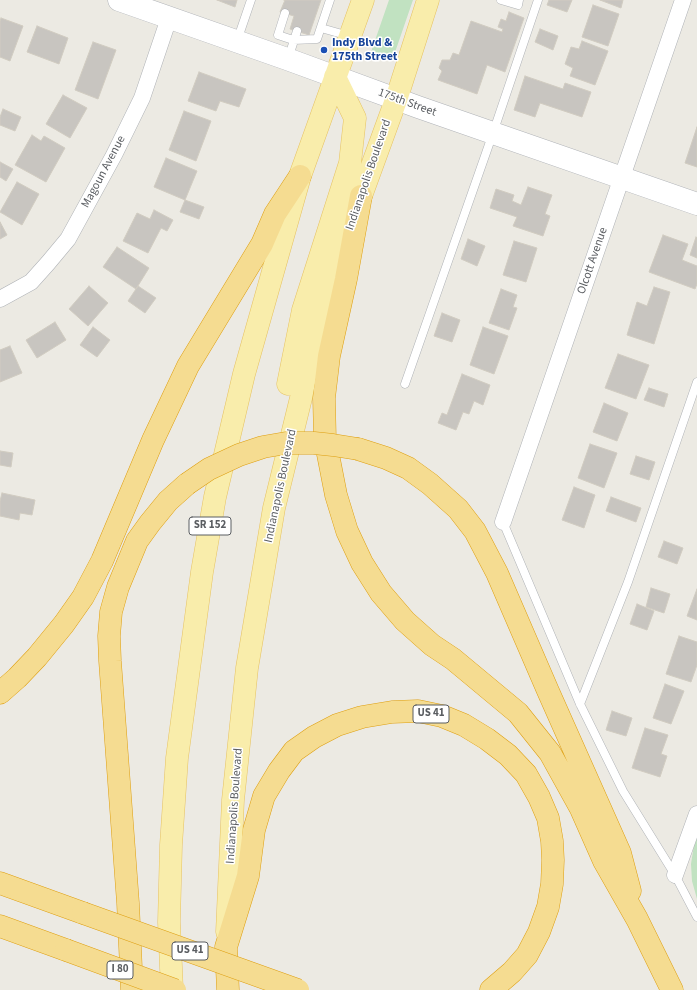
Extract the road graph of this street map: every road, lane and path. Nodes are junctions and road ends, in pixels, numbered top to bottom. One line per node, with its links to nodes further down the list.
1 (118, 0): 11 (street, 175th Street)
2 (251, 0): 15 (lane)
3 (330, 0): 12 (lane)
4 (363, 0): 14 (main road, SR 152)
5 (428, 0): 18 (main road, Indianapolis Boulevard)
6 (501, 0): 7 (lane)
7 (520, 0)
8 (538, 0): 19 (lane)
9 (683, 0): 21 (street, Olcott Avenue)
10 (285, 13): 16 (lane)
11 (169, 18): 15 (street, 175th Street); 24 (street, Magoun Avenue)
12 (321, 28): 14 (lane); 16 (lane)
13 (297, 31): 16 (lane)
14 (350, 36): 17 (main road, SR 152)
15 (236, 42): 16 (street, 175th Street)
16 (290, 50): 17 (street, 175th Street)
17 (335, 77): 18 (street, 175th Street); 20 (main road, SR 152); 27 (main road)
18 (396, 100): 19 (street, 175th Street); 22 (main road, Indianapolis Boulevard)
19 (493, 133): 21 (street, 175th Street); 26 (lane)
20 (300, 176): 29 (highway); 39 (main road, SR 152)
21 (622, 178): 23 (street, 175th Street); 28 (street, Olcott Avenue)
22 (361, 196): 27 (main road, Indianapolis Boulevard); 35 (highway)
23 (697, 204)
24 (0, 299)
25 (697, 382): 30 (lane)
26 (405, 384)
27 (274, 508): 37 (main road, Indianapolis Boulevard)
28 (503, 522): 30 (lane)
29 (0, 693)
30 (580, 704): 32 (lane)
31 (697, 814): 32 (street)
32 (676, 875): 34 (lane)
33 (0, 883): 42 (highway, US 41, bridge)
34 (697, 917)
35 (637, 919): 38 (highway, bridge); 44 (highway)
36 (0, 926): 40 (highway, I 80, bridge)
37 (226, 947): 41 (highway, Indianapolis Boulevard / US 41); 43 (highway, US 41)
38 (132, 990)
39 (172, 990)
40 (175, 990)
41 (228, 990)
42 (298, 990)
43 (491, 990)
44 (672, 990)

